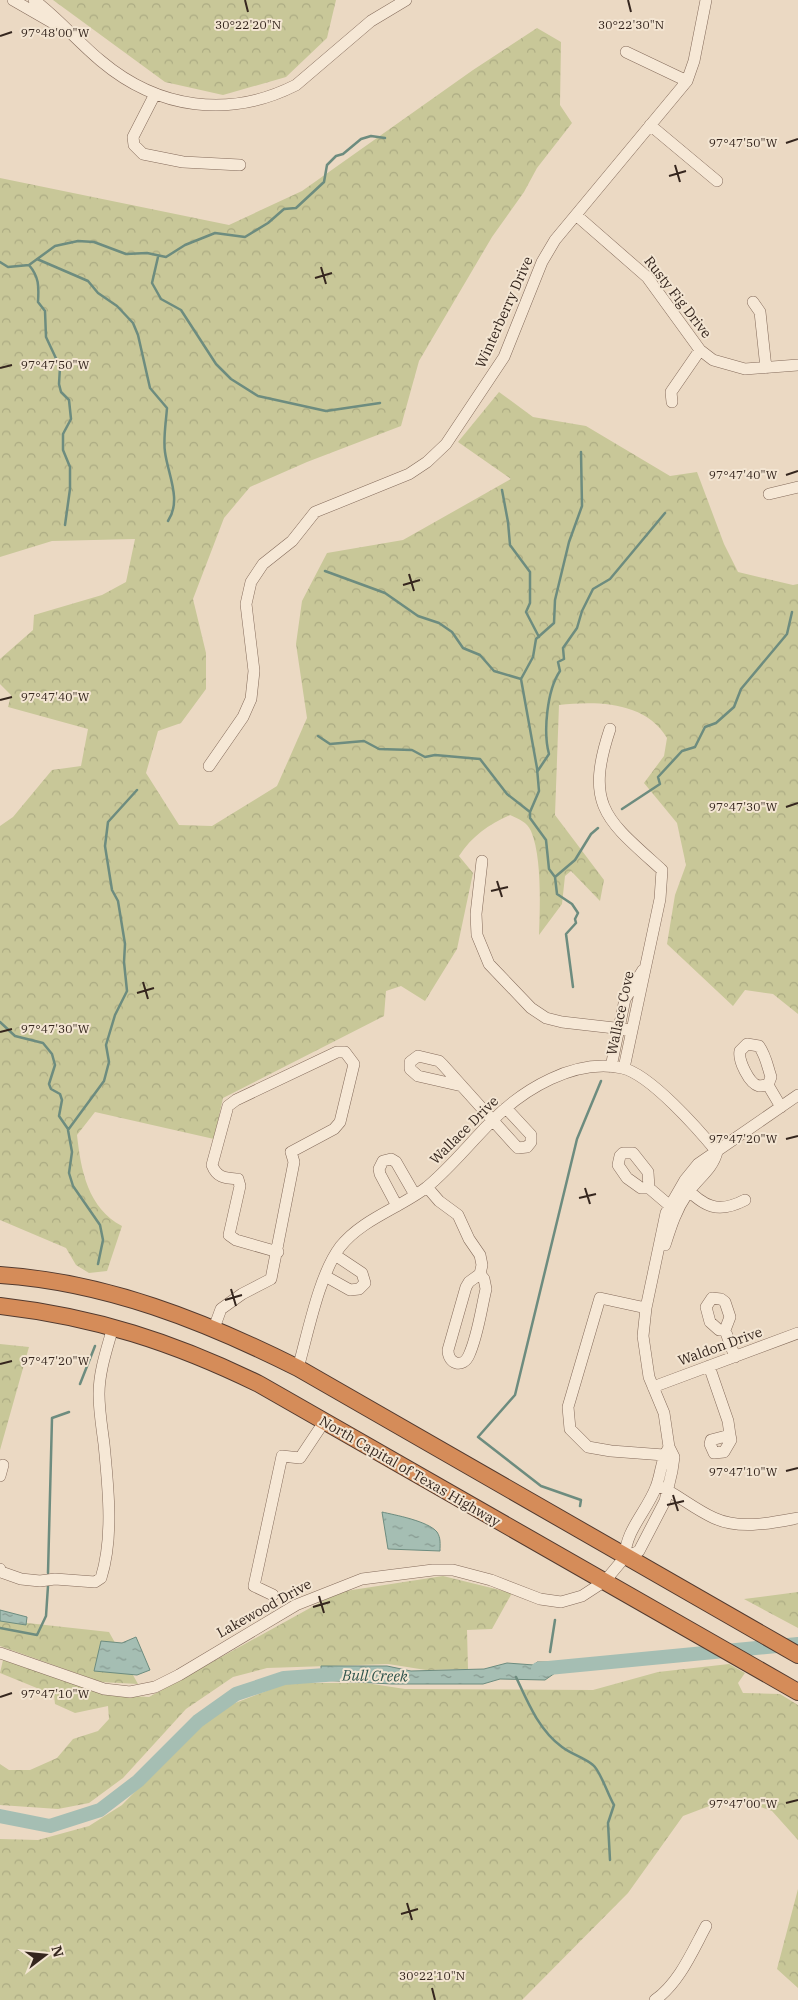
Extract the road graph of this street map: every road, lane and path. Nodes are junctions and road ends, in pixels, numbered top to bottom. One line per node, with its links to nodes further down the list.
1 (13, 0): 5 (street)
2 (34, 0): 5 (street)
3 (406, 0): 8 (street)
4 (706, 0): 7 (street, Winterberry Drive)
5 (68, 32): 8 (street)
6 (626, 52): 7 (street)
7 (687, 81): 9 (street, Winterberry Drive)
8 (155, 94): 10 (street)
9 (650, 125): 11 (street); 12 (street, Winterberry Drive)
10 (240, 165)
11 (717, 181)
12 (576, 215): 14 (street, Rusty Fig Drive); 21 (street, Winterberry Drive)
13 (753, 302): 16 (street)
14 (700, 350): 16 (street, Rusty Fig Drive); 17 (street)
15 (798, 365): 16 (street, Rusty Fig Drive)
16 (766, 368)
17 (672, 402)
18 (798, 487): 19 (street)
19 (769, 494)
20 (610, 728): 23 (street, Wallace Cove)
21 (209, 766)
22 (482, 861): 24 (street)
23 (646, 965): 24 (street, Wallace Cove); 25 (street, Wallace Cove)
24 (619, 1028): 25 (street); 26 (street, Wallace Cove)
25 (632, 1030): 27 (street, Wallace Cove)
26 (611, 1067): 27 (street, Wallace Drive); 32 (street, Wallace Drive)
27 (624, 1068): 34 (street, Wallace Drive)
28 (768, 1085): 31 (street)
29 (462, 1086): 33 (street)
30 (798, 1094): 31 (street, Lakewood Drive)
31 (781, 1107): 34 (street, Lakewood Drive)
32 (506, 1108): 33 (street, Wallace Drive); 33 (street)
33 (492, 1121): 35 (street, Wallace Drive)
34 (717, 1152): 37 (street, Lakewood Drive)
35 (427, 1187): 38 (street, Wallace Drive); 44 (street)
36 (649, 1188): 41 (street)
37 (686, 1188): 39 (street); 41 (street, Lakewood Drive)
38 (415, 1196): 40 (street, Wallace Drive); 40 (street)
39 (745, 1200)
40 (397, 1206): 43 (street, Wallace Drive)
41 (673, 1209): 48 (street, Lakewood Drive)
42 (278, 1252): 42 (street); 50 (street)
43 (335, 1255): 46 (street, Wallace Drive); 46 (street)
44 (480, 1274): 44 (street)
45 (0, 1275): 50 (highway)
46 (325, 1276): 55 (street, Wallace Drive)
47 (0, 1306): 49 (highway, North Capital of Texas Highway)
48 (646, 1308): 56 (street, Lakewood Drive); 59 (street)
49 (113, 1327): 57 (highway, North Capital of Texas Highway); 64 (street)
50 (214, 1328): 55 (highway)
51 (725, 1330): 53 (street)
52 (798, 1333): 53 (street, Waldon Drive)
53 (735, 1357): 54 (street, Waldon Drive)
54 (709, 1366): 56 (street, Waldon Drive); 58 (street)
55 (298, 1368): 63 (highway)
56 (653, 1387): 59 (street, Lakewood Drive)
57 (324, 1422): 65 (highway, North Capital of Texas Highway); 66 (street)
58 (730, 1435)
59 (667, 1451): 60 (street, Lakewood Drive); 61 (street, Lakewood Drive)
60 (657, 1485): 61 (street); 63 (street, Lakewood Drive)
61 (668, 1490): 62 (street); 63 (street, Lakewood Drive)
62 (798, 1518)
63 (625, 1558): 65 (street, Lakewood Drive); 68 (highway)
64 (0, 1569)
65 (605, 1582): 67 (street, Lakewood Drive); 69 (highway, North Capital of Texas Highway)
66 (273, 1595)
67 (0, 1653)
68 (798, 1655)
69 (798, 1692)
70 (706, 1926): 71 (street)
71 (655, 2000)

